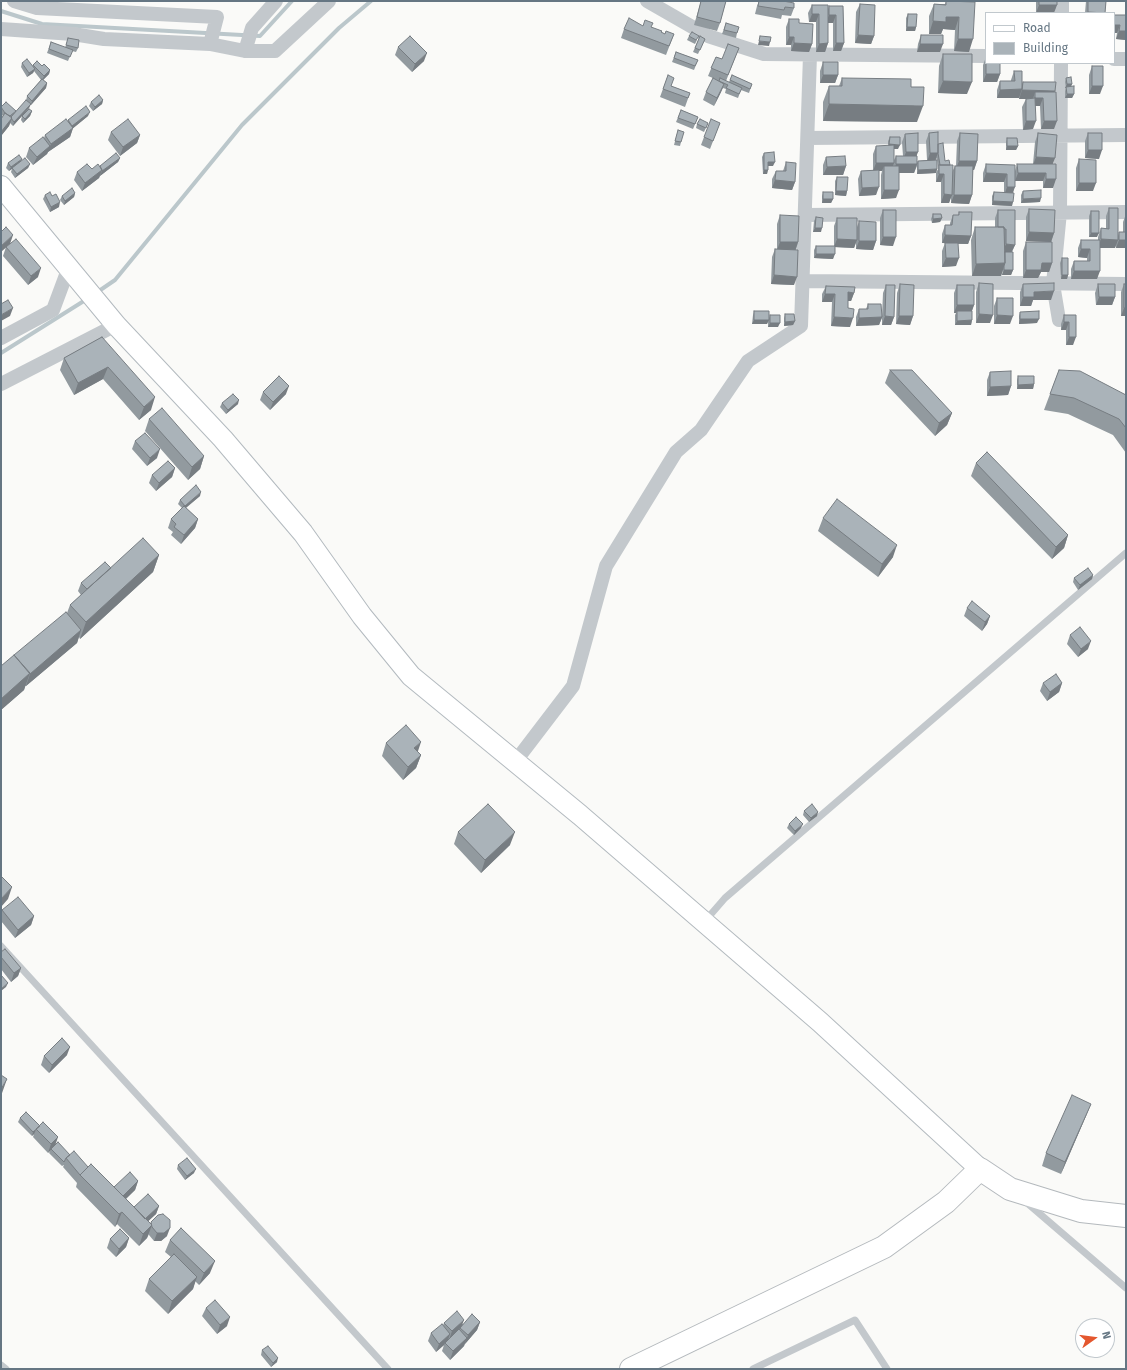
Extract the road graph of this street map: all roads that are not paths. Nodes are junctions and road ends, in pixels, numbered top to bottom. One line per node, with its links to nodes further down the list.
1 (14, 1): 8 (street)
2 (276, 1): 9 (street)
3 (329, 1): 9 (street)
4 (648, 1): 10 (street)
5 (1062, 1): 6 (street)
6 (1062, 12)
7 (1, 29): 8 (street)
8 (210, 44): 9 (street)
9 (245, 51)
10 (810, 54): 11 (street); 17 (street)
11 (985, 56)
12 (1115, 59): 13 (street)
13 (1126, 59)
14 (1061, 64): 16 (street)
15 (1126, 134): 16 (street)
16 (1060, 135): 17 (street); 19 (street)
17 (808, 138): 21 (street)
18 (1, 186): 22 (main road)
19 (1060, 212): 20 (street); 21 (street); 24 (street)
20 (1126, 212)
21 (806, 215): 23 (street)
22 (74, 273): 27 (main road); 28 (street)
23 (803, 281): 24 (street); 31 (street)
24 (1053, 284): 25 (street); 26 (street)
25 (1126, 284)
26 (1058, 320)
27 (114, 322): 29 (street); 31 (main road)
28 (1, 338)
29 (1, 384)
30 (1126, 553): 32 (lane)
31 (515, 762): 32 (main road)
32 (704, 923): 34 (main road)
33 (1, 946): 40 (lane)
34 (980, 1169): 35 (highway); 41 (highway)
35 (1010, 1189): 36 (highway); 37 (lane)
36 (1126, 1216)
37 (1126, 1288)
38 (1, 1365): 39 (lane)
39 (6, 1369)
40 (388, 1369)
41 (631, 1369)
42 (753, 1369): 43 (lane)
43 (887, 1369)

